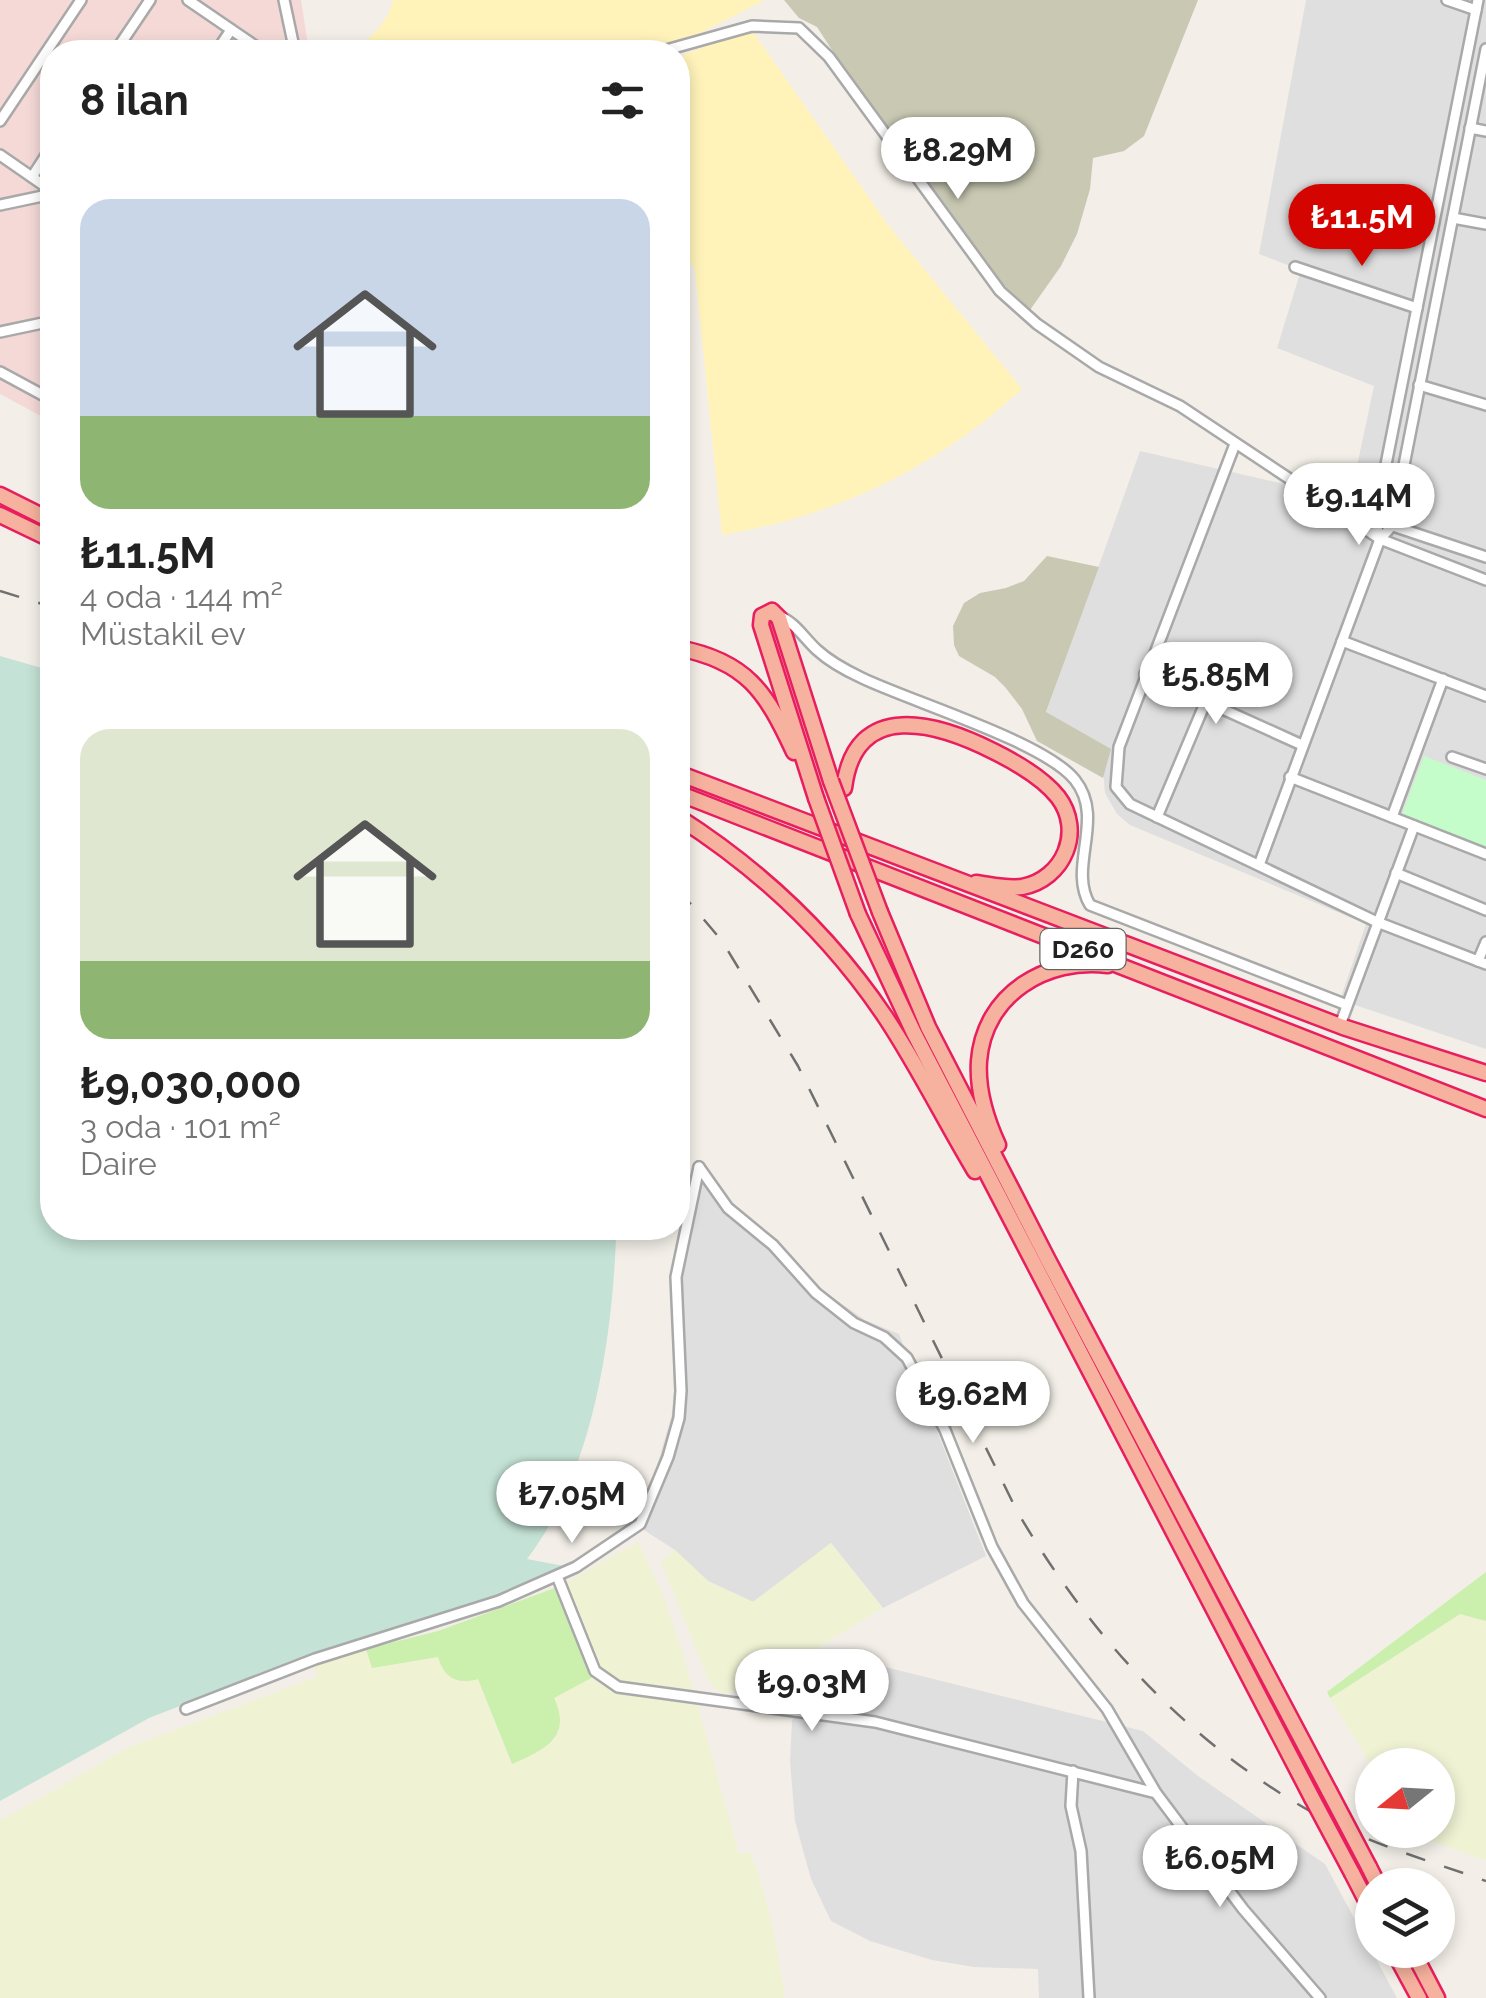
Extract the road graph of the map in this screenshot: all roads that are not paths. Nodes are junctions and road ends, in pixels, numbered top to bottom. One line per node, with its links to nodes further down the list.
1 (81, 0): 8 (street)
2 (150, 0): 9 (street)
3 (188, 0): 7 (street)
4 (284, 0): 12 (street)
5 (1448, 0): 6 (street)
6 (1477, 5): 28 (street)
7 (231, 30): 10 (street); 11 (street)
8 (54, 40)
9 (123, 40)
10 (224, 40)
11 (246, 40)
12 (293, 40)
13 (690, 43): 35 (street)
14 (1486, 48): 17 (street)
15 (40, 61): 16 (street)
16 (0, 121)
17 (1470, 128): 18 (street); 25 (street)
18 (1486, 131)
19 (0, 154): 21 (street)
20 (40, 165): 21 (street)
21 (32, 177): 22 (street)
22 (40, 183)
23 (40, 195): 24 (street)
24 (0, 205)
25 (1452, 218): 26 (street); 32 (street)
26 (1486, 224)
27 (1295, 267): 28 (street)
28 (1417, 308): 40 (street)
29 (40, 324): 30 (street)
30 (0, 332)
31 (0, 372): 33 (street)
32 (1420, 385): 34 (street); 41 (street)
33 (40, 394)
34 (1486, 405)
35 (1235, 444): 36 (street); 49 (street)
36 (1260, 461): 40 (street); 43 (street)
37 (0, 495): 39 (highway)
38 (0, 515): 42 (highway)
39 (40, 515)
40 (1375, 520): 41 (street); 43 (street)
41 (1392, 526): 43 (street); 44 (street)
42 (40, 534)
43 (1380, 539): 45 (street); 47 (street)
44 (1486, 557)
45 (1486, 580)
46 (778, 614): 59 (highway); 61 (highway); 75 (street)
47 (1342, 641): 50 (street); 54 (street)
48 (690, 651): 61 (highway)
49 (1145, 674): 53 (street); 62 (street)
50 (1443, 679): 52 (street); 63 (street)
51 (1486, 683): 52 (street)
52 (1484, 695)
53 (1206, 700): 54 (street); 62 (street)
54 (1302, 745): 57 (street)
55 (1452, 757): 56 (street)
56 (1486, 768)
57 (1290, 777): 63 (street); 67 (street)
58 (690, 778): 69 (highway, D260)
59 (838, 784): 69 (highway); 81 (highway, bridge)
60 (690, 798): 74 (highway, D260)
61 (816, 798): 81 (highway, bridge)
62 (1157, 817): 67 (street)
63 (1392, 817): 65 (street)
64 (690, 826): 81 (highway)
65 (1414, 826): 66 (street); 68 (street)
66 (1486, 854)
67 (1259, 864): 71 (street)
68 (1396, 873): 70 (street); 71 (street)
69 (954, 881): 76 (highway, D260)
70 (1486, 910)
71 (1377, 922): 73 (street); 75 (street)
72 (1486, 942): 73 (street)
73 (1482, 962)
74 (1131, 968): 78 (highway, D260); 81 (highway)
75 (1347, 1005): 76 (street)
76 (1340, 1025): 77 (highway, D260)
77 (1486, 1074)
78 (1486, 1109)
79 (690, 1208): 85 (street)
80 (683, 1240): 82 (street)
81 (1042, 1265): 86 (highway, bridge); 87 (highway, bridge)
82 (557, 1576): 83 (street); 84 (street)
83 (186, 1709)
84 (1072, 1770): 85 (street); 90 (street)
85 (1156, 1793): 91 (street)
86 (1369, 1868)
87 (1355, 1879)
88 (1403, 1968): 92 (highway)
89 (1421, 1968): 93 (highway)
90 (1089, 1998)
91 (1320, 1998)
92 (1419, 1998)
93 (1437, 1998)

